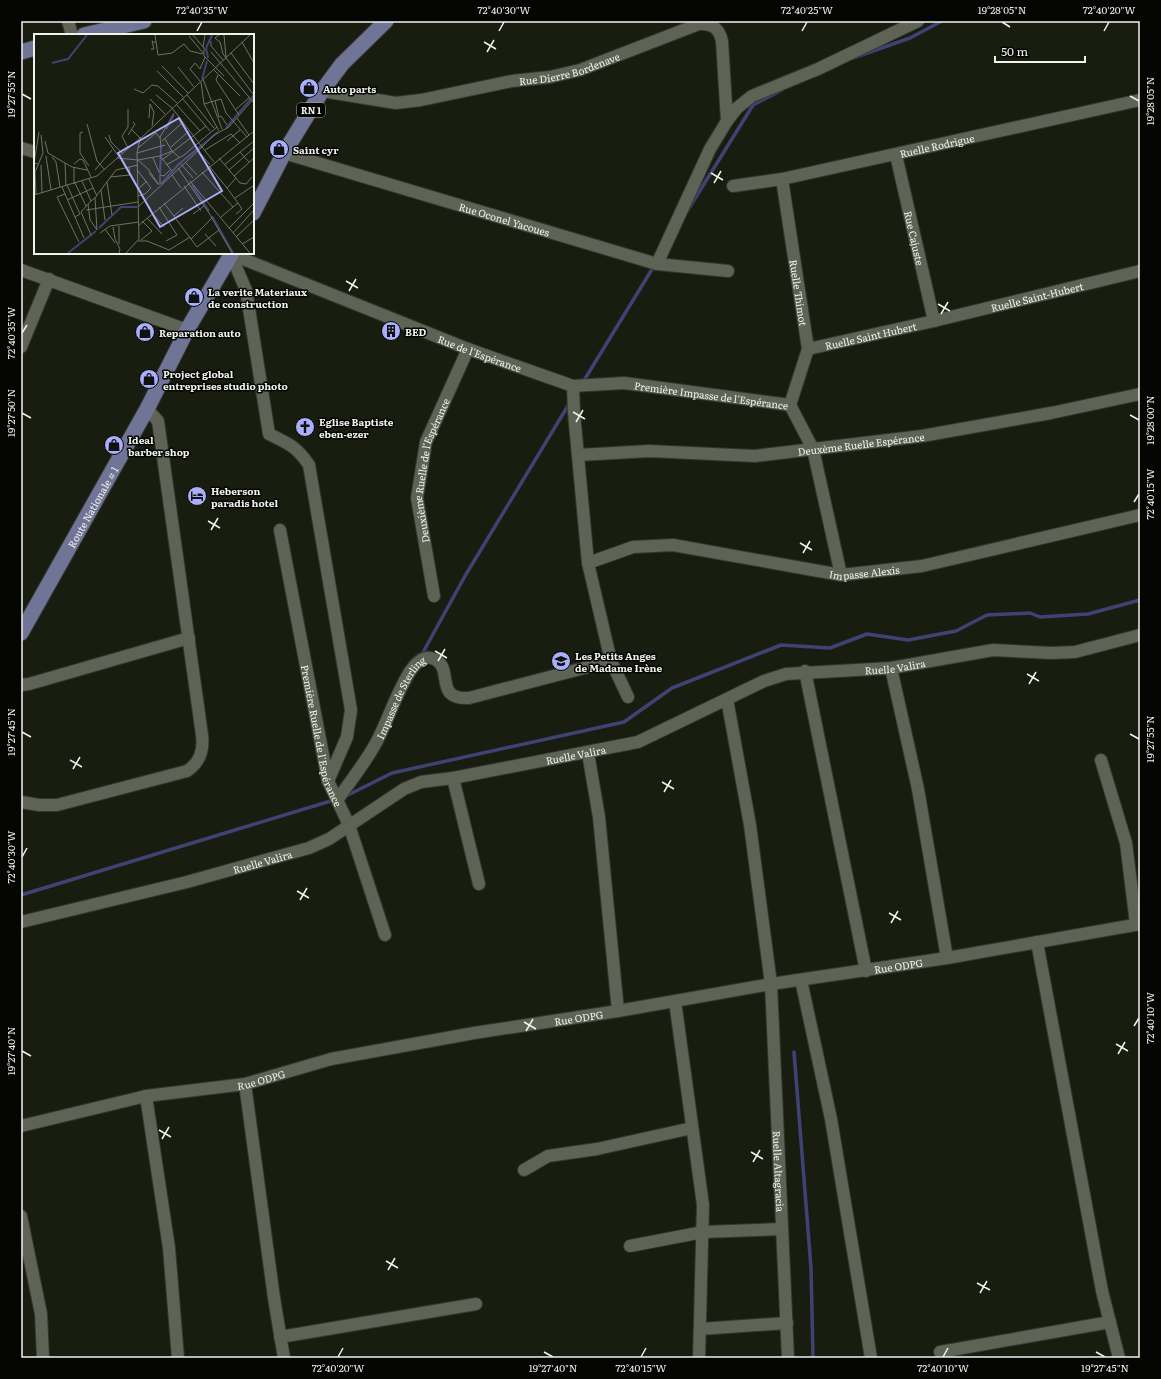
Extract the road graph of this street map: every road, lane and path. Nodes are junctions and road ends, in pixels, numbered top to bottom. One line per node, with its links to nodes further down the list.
1 (68, 21): 6 (street)
2 (144, 21): 5 (main road)
3 (386, 21): 10 (main road, RN 1)
4 (918, 21): 12 (street)
5 (120, 31): 7 (main road)
6 (72, 34)
7 (93, 34)
8 (34, 48): 9 (main road)
9 (21, 52)
10 (322, 92): 12 (street, Rue Dierre Bordenave); 15 (main road, RN 1)
11 (1140, 100): 16 (street, Ruelle Rodrigue)
12 (726, 121): 21 (street)
13 (21, 148): 14 (street)
14 (34, 152)
15 (284, 153): 19 (main road, RN 1); 21 (street, Rue Oconel Yacoues)
16 (896, 155): 17 (street, Ruelle Rodrigue); 26 (street, Rue Cajuste)
17 (782, 179): 18 (street, Ruelle Rodrigue); 30 (street, Ruelle Thimot)
18 (733, 186)
19 (254, 211)
20 (230, 254): 27 (main road, Route Nationale # 1); 29 (street, Rue de l'Espérance); 54 (street)
21 (657, 264): 23 (street, Rue Oconel Yacoues)
22 (21, 270): 25 (street)
23 (728, 271)
24 (1140, 271): 26 (street, Ruelle Saint-Hubert)
25 (49, 279): 27 (street); 28 (street)
26 (934, 321): 30 (street, Ruelle Saint Hubert)
27 (187, 330): 34 (main road, Route Nationale # 1)
28 (21, 347)
29 (468, 349): 31 (street, Rue de l'Espérance); 41 (street, Deuxième Ruelle de l'Espérance)
30 (808, 349): 33 (street, Ruelle Thimot)
31 (573, 386): 33 (street, Première Impasse de l'Espérance); 36 (street)
32 (1140, 394): 35 (street, Deuxème Ruelle Espérance)
33 (790, 405): 35 (street, Première Impasse de l'Espérance)
34 (147, 409): 42 (main road, Route Nationale # 1); 44 (street)
35 (813, 449): 36 (street, Deuxème Ruelle Espérance); 40 (street, Première Impasse de l'Espérance)
36 (579, 455): 39 (street)
37 (1140, 514): 40 (street, Impasse Alexis)
38 (280, 530): 54 (street, Première Ruelle de l'Espérance)
39 (588, 563): 40 (street, Impasse Alexis); 45 (street)
40 (841, 575)
41 (434, 596)
42 (21, 634)
43 (1140, 635): 46 (street, Ruelle Valira)
44 (189, 638): 48 (street); 56 (street)
45 (611, 661): 49 (street); 55 (street, Impasse de Sterling)
46 (891, 668): 47 (street, Ruelle Valira); 63 (street)
47 (805, 671): 50 (street, Ruelle Valira); 64 (street)
48 (21, 685)
49 (628, 697)
50 (727, 700): 51 (street, Ruelle Valira); 66 (street, Ruelle Altagracia)
51 (588, 753): 53 (street, Ruelle Valira); 68 (street)
52 (1101, 760): 60 (street)
53 (453, 778): 57 (street, Ruelle Valira); 58 (street)
54 (328, 781): 55 (street, Première Ruelle de l'Espérance)
55 (338, 799): 57 (street, Première Ruelle de l'Espérance)
56 (21, 802)
57 (349, 825): 59 (street, Ruelle Valira); 61 (street, Première Ruelle de l'Espérance)
58 (480, 884)
59 (21, 922)
60 (1138, 924): 62 (street, Rue ODPG)
61 (385, 935)
62 (1037, 942): 63 (street, Rue ODPG); 79 (street)
63 (947, 958): 64 (street, Rue ODPG)
64 (866, 971): 65 (street, Rue ODPG)
65 (801, 980): 66 (street, Rue ODPG); 89 (street)
66 (770, 984): 67 (street, Rue ODPG); 75 (street, Ruelle Altagracia)
67 (675, 1001): 68 (street, Rue ODPG); 72 (street)
68 (618, 1012): 69 (street, Rue ODPG)
69 (245, 1084): 70 (street, Rue ODPG); 82 (street)
70 (146, 1096): 71 (street, Rue ODPG); 85 (street)
71 (21, 1126)
72 (692, 1128): 73 (street); 76 (street)
73 (524, 1170)
74 (21, 1216): 84 (street)
75 (782, 1229): 76 (street); 80 (street, Ruelle Altagracia)
76 (703, 1232): 77 (street); 81 (street)
77 (630, 1246)
78 (476, 1304): 82 (street)
79 (1110, 1322): 83 (street); 90 (street)
80 (787, 1323): 81 (street); 88 (street, Ruelle Altagracia)
81 (700, 1329): 87 (street)
82 (280, 1337): 86 (street)
83 (940, 1352)
84 (43, 1358)
85 (178, 1358)
86 (284, 1358)
87 (699, 1358)
88 (788, 1358)
89 (871, 1358)
90 (1119, 1358)

